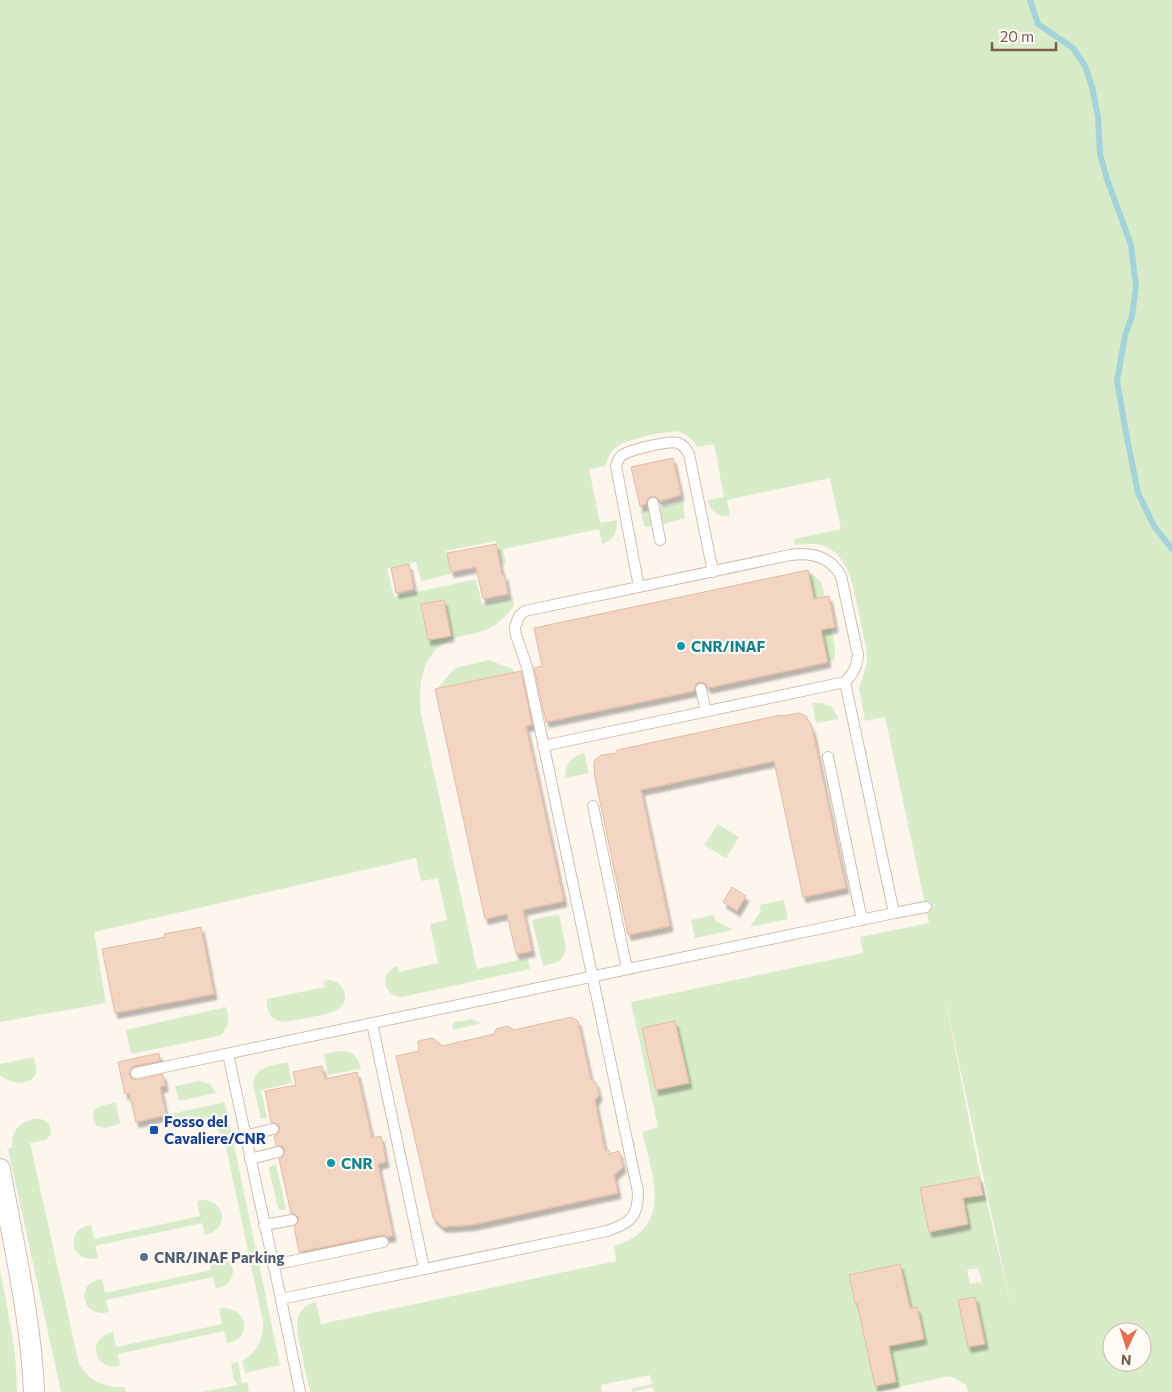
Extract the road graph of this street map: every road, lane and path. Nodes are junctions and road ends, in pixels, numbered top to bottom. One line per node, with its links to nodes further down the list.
1 (653, 503): 2 (lane)
2 (660, 540)
3 (713, 572): 4 (lane); 4 (lane); 5 (lane)
4 (639, 587): 8 (lane)
5 (845, 682): 7 (lane); 12 (lane)
6 (701, 689): 7 (lane)
7 (706, 711): 8 (lane)
8 (543, 746): 15 (lane)
9 (828, 757): 13 (lane)
10 (592, 806): 14 (lane)
11 (926, 907): 12 (lane)
12 (894, 913): 13 (lane)
13 (862, 920): 14 (lane)
14 (628, 969): 15 (lane)
15 (593, 977): 16 (lane); 28 (lane)
16 (372, 1023): 17 (lane); 28 (lane)
17 (228, 1054): 18 (lane); 20 (lane)
18 (136, 1073)
19 (273, 1129): 20 (lane)
20 (245, 1136): 22 (lane)
21 (278, 1152): 22 (lane)
22 (250, 1159): 25 (lane)
23 (0, 1170): 30 (street)
24 (292, 1220): 25 (lane)
25 (264, 1225): 27 (lane)
26 (383, 1242): 27 (lane)
27 (273, 1265): 29 (lane)
28 (424, 1268): 29 (lane)
29 (281, 1299): 31 (lane)
30 (34, 1392)
31 (300, 1392)

